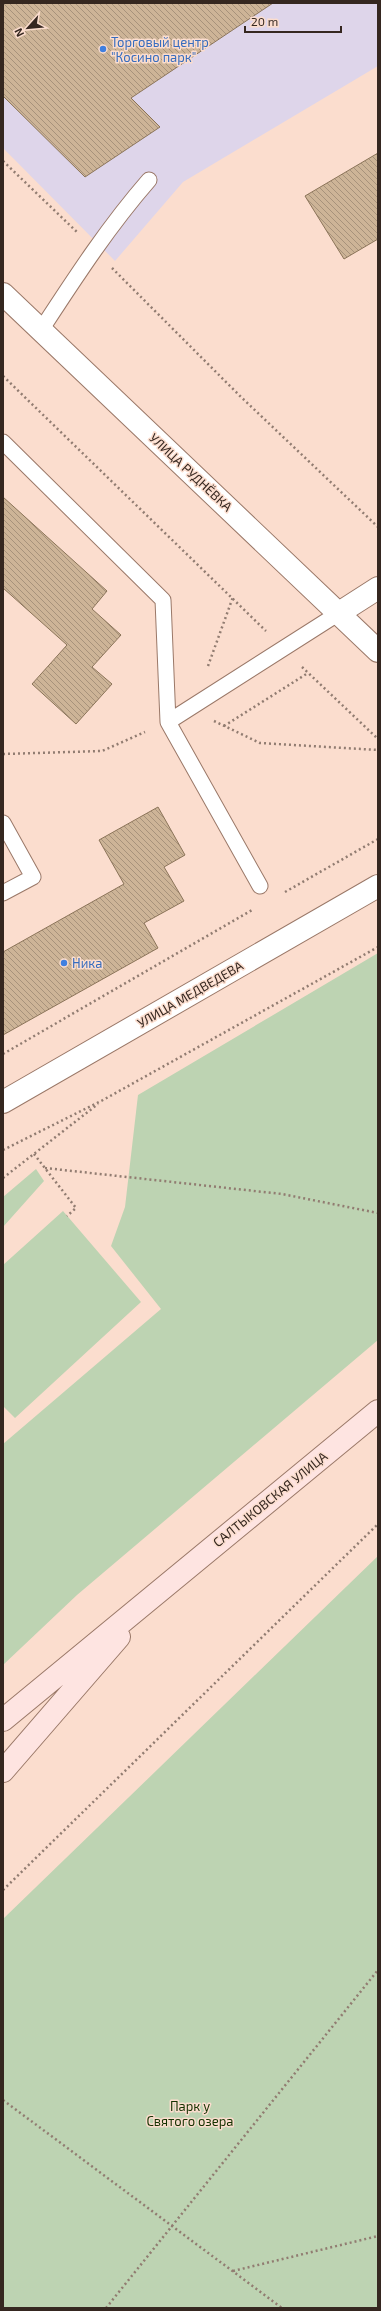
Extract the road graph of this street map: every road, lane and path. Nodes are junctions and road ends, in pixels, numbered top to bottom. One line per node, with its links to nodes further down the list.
1 (3, 161): 3 (path)
2 (149, 180): 3 (lane)
3 (94, 249): 5 (lane); 8 (path)
4 (3, 294): 5 (street, УЛИЦА РУДНЁВКА)
5 (41, 330): 11 (street, УЛИЦА РУДНЁВКА)
6 (3, 376): 10 (path)
7 (3, 442): 16 (lane)
8 (378, 527)
9 (378, 588): 11 (street)
10 (233, 597): 12 (path); 15 (path)
11 (339, 613): 12 (lane); 13 (street, УЛИЦА РУДНЁВКА)
12 (284, 649): 14 (path); 15 (lane)
13 (378, 650)
14 (308, 673): 17 (path); 18 (path)
15 (191, 708): 16 (lane); 17 (path)
16 (168, 722): 20 (path); 23 (lane)
17 (224, 726): 19 (path)
18 (378, 740)
19 (378, 750)
20 (3, 754)
21 (3, 823): 26 (lane)
22 (378, 839): 25 (path)
23 (260, 886)
24 (378, 886): 31 (street, УЛИЦА МЕДВЕДЕВА)
25 (282, 893)
26 (3, 894)
27 (254, 909): 29 (path)
28 (378, 947): 30 (path)
29 (3, 1054)
30 (103, 1100): 32 (path); 33 (path)
31 (3, 1102)
32 (3, 1150)
33 (34, 1154): 34 (path); 35 (path)
34 (45, 1168): 36 (path); 37 (path)
35 (3, 1178)
36 (378, 1214)
37 (67, 1216)
38 (378, 1411): 40 (main road, САЛТЫКОВСКАЯ УЛИЦА)
39 (378, 1524): 43 (path)
40 (162, 1588): 41 (main road, САЛТЫКОВСКАЯ УЛИЦА); 42 (main road, САЛТЫКОВСКАЯ УЛИЦА)
41 (3, 1720)
42 (3, 1771)
43 (3, 1890)
44 (378, 1970): 46 (path)
45 (3, 2100): 46 (path)
46 (172, 2225): 48 (path); 49 (path)
47 (378, 2236): 48 (path)
48 (233, 2271): 50 (path)
49 (106, 2308)
50 (282, 2308)

